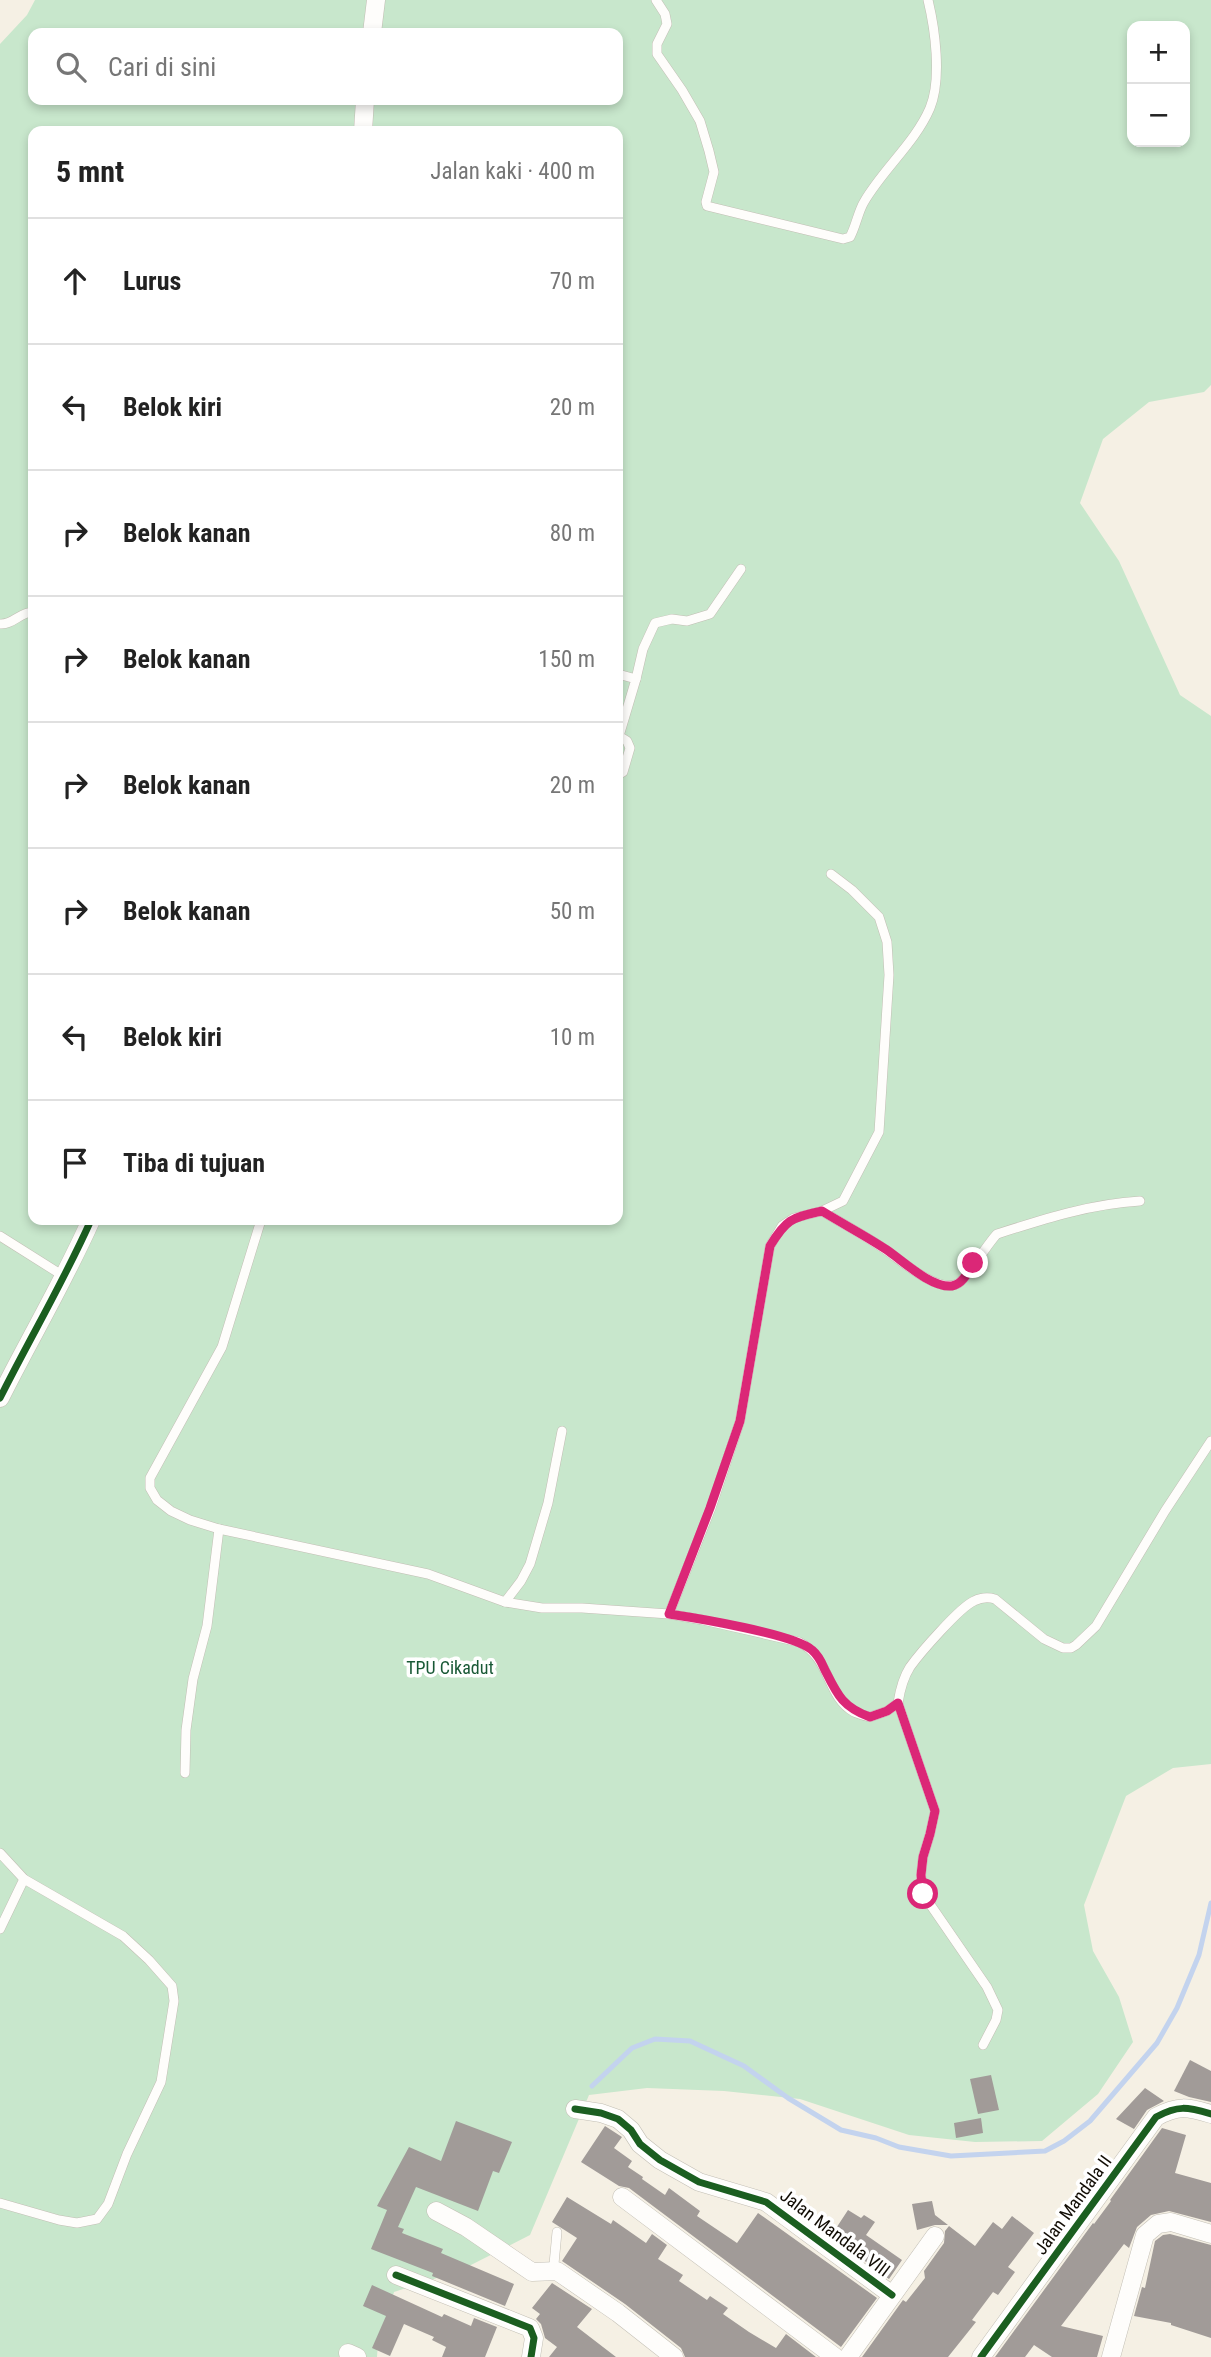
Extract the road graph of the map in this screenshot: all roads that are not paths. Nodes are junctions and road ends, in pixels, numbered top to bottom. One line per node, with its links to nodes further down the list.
1 (376, 0): 4 (street)
2 (656, 0): 3 (lane)
3 (928, 0)
4 (373, 28)
5 (365, 105): 6 (street)
6 (363, 126)
7 (741, 569): 11 (lane)
8 (28, 612): 9 (lane)
9 (0, 624)
10 (623, 675): 11 (lane)
11 (636, 679): 12 (lane)
12 (623, 723)
13 (623, 738): 14 (lane)
14 (623, 769)
15 (831, 874): 17 (lane)
16 (1140, 1201): 17 (lane)
17 (822, 1211): 27 (lane)
18 (89, 1225): 21 (street)
19 (259, 1225): 25 (lane)
20 (0, 1236): 21 (lane)
21 (65, 1278): 22 (street)
22 (0, 1398)
23 (562, 1431): 26 (lane)
24 (1211, 1441): 28 (lane)
25 (219, 1529): 26 (lane); 29 (lane)
26 (505, 1602): 27 (lane)
27 (669, 1614): 28 (lane)
28 (898, 1703): 33 (lane)
29 (185, 1773)
30 (0, 1853): 31 (lane)
31 (24, 1879): 32 (lane); 37 (lane)
32 (0, 1929)
33 (984, 2045)
34 (575, 2109): 44 (street, Jalan Mandala VIII)
35 (1211, 2114): 49 (street, Jalan Mandala II)
36 (622, 2197): 47 (street)
37 (0, 2203)
38 (436, 2211): 42 (street)
39 (557, 2232): 42 (lane)
40 (1211, 2234): 50 (street)
41 (935, 2235): 44 (street)
42 (557, 2271): 46 (street)
43 (396, 2275): 45 (street)
44 (892, 2295): 48 (street)
45 (531, 2357)
46 (674, 2357)
47 (835, 2357)
48 (848, 2357)
49 (981, 2357)
50 (1111, 2357)

